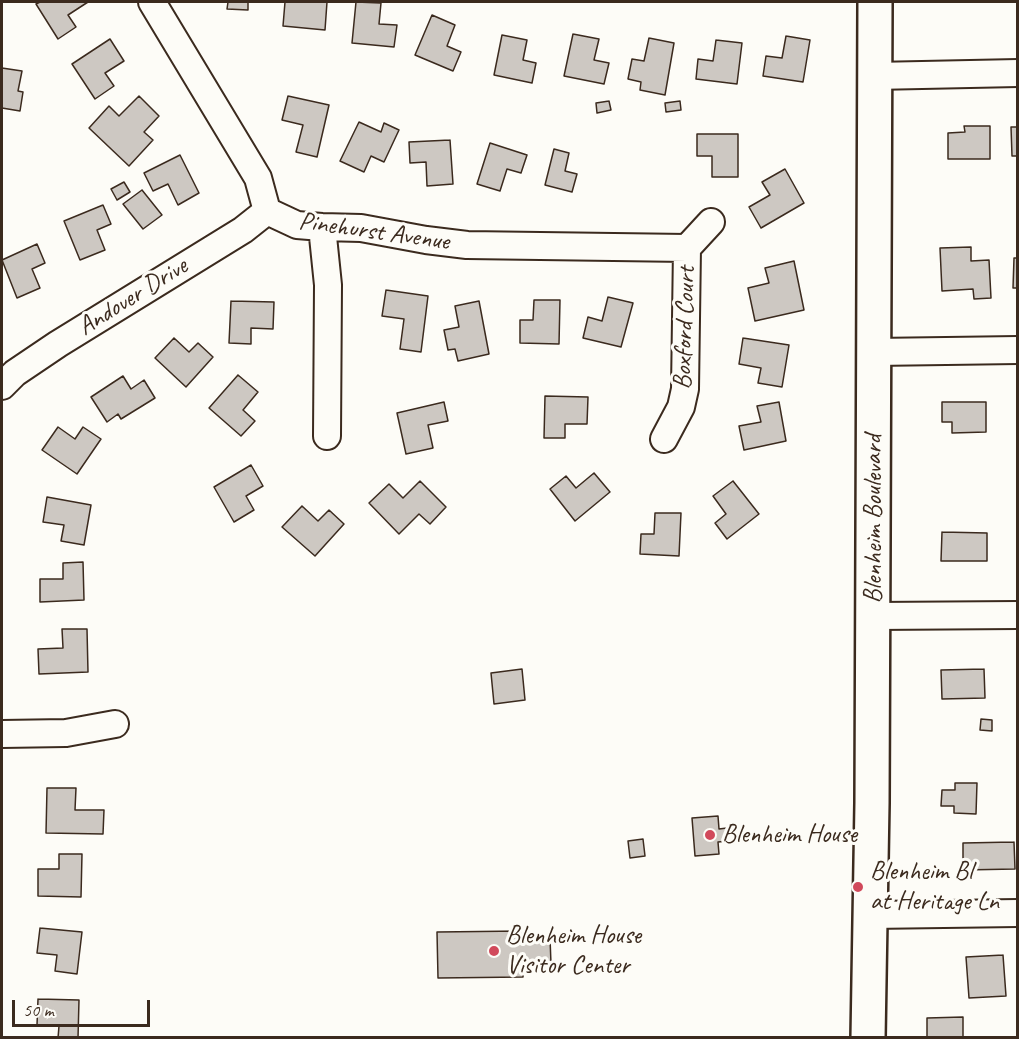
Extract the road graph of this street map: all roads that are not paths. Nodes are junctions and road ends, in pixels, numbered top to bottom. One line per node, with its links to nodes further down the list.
1 (152, 2): 5 (street, Pinehurst Avenue)
2 (875, 2): 4 (main road, Blenheim Boulevard)
3 (1017, 73): 4 (street)
4 (874, 76): 10 (main road, Blenheim Boulevard)
5 (267, 211): 7 (street, Pinehurst Avenue); 11 (street, Andover Drive)
6 (711, 222): 8 (street)
7 (322, 227): 8 (street, Pinehurst Avenue); 12 (street)
8 (687, 248): 13 (street, Boxford Court)
9 (1017, 350): 10 (street)
10 (874, 352): 15 (main road, Blenheim Boulevard)
11 (2, 386)
12 (327, 436)
13 (664, 439)
14 (1017, 615): 15 (street)
15 (874, 616): 19 (main road, Blenheim Boulevard)
16 (116, 724): 17 (street)
17 (2, 734)
18 (1017, 913): 19 (street)
19 (870, 915): 20 (main road, Blenheim Boulevard)
20 (868, 1038)

